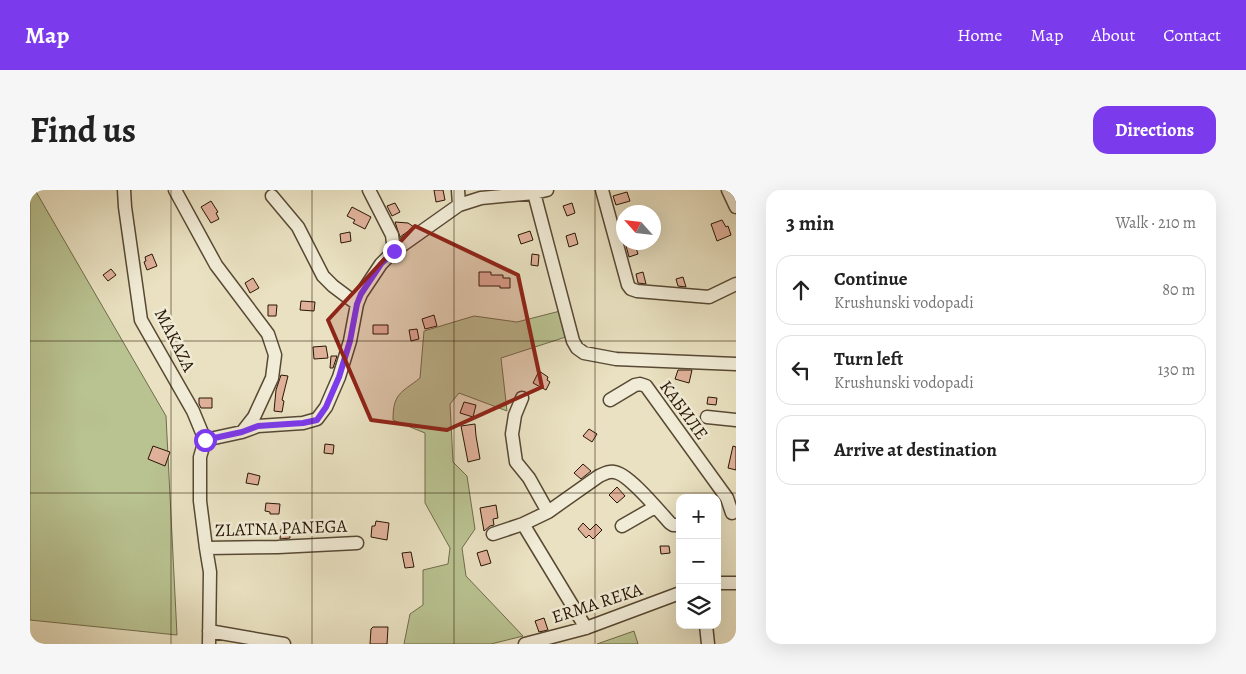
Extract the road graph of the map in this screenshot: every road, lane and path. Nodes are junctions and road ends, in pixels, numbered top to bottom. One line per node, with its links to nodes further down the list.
1 (124, 190): 21 (street, MAKAZA)
2 (175, 190): 20 (street)
3 (369, 190): 12 (street)
4 (458, 190): 10 (street)
5 (547, 190): 8 (street)
6 (602, 190): 13 (street)
7 (728, 190): 11 (street)
8 (534, 193): 10 (street); 15 (street)
9 (272, 196): 14 (street)
10 (459, 205): 12 (street)
11 (736, 207)
12 (394, 251): 14 (street)
13 (736, 284)
14 (357, 304): 20 (street)
15 (736, 364)
16 (522, 398): 24 (street)
17 (610, 400): 22 (street, КАБИЛЕ)
18 (707, 417): 19 (street)
19 (736, 420)
20 (242, 432): 21 (street)
21 (205, 440): 31 (street)
22 (722, 501): 25 (street, КАБИЛЕ)
23 (654, 507): 24 (street); 27 (street); 28 (street)
24 (548, 512): 26 (street)
25 (732, 513)
26 (523, 524): 29 (street); 35 (street)
27 (676, 525)
28 (622, 526)
29 (492, 534)
30 (356, 543): 31 (street, ZLATNA PANEGA)
31 (206, 548): 37 (street)
32 (721, 583): 33 (street)
33 (736, 583)
34 (676, 594): 35 (street, ERMA REKA)
35 (586, 628): 41 (street, ERMA REKA)
36 (706, 629): 42 (street)
37 (208, 631): 38 (street); 39 (street)
38 (247, 641): 40 (street)
39 (209, 644)
40 (284, 644)
41 (525, 644)
42 (708, 644)

